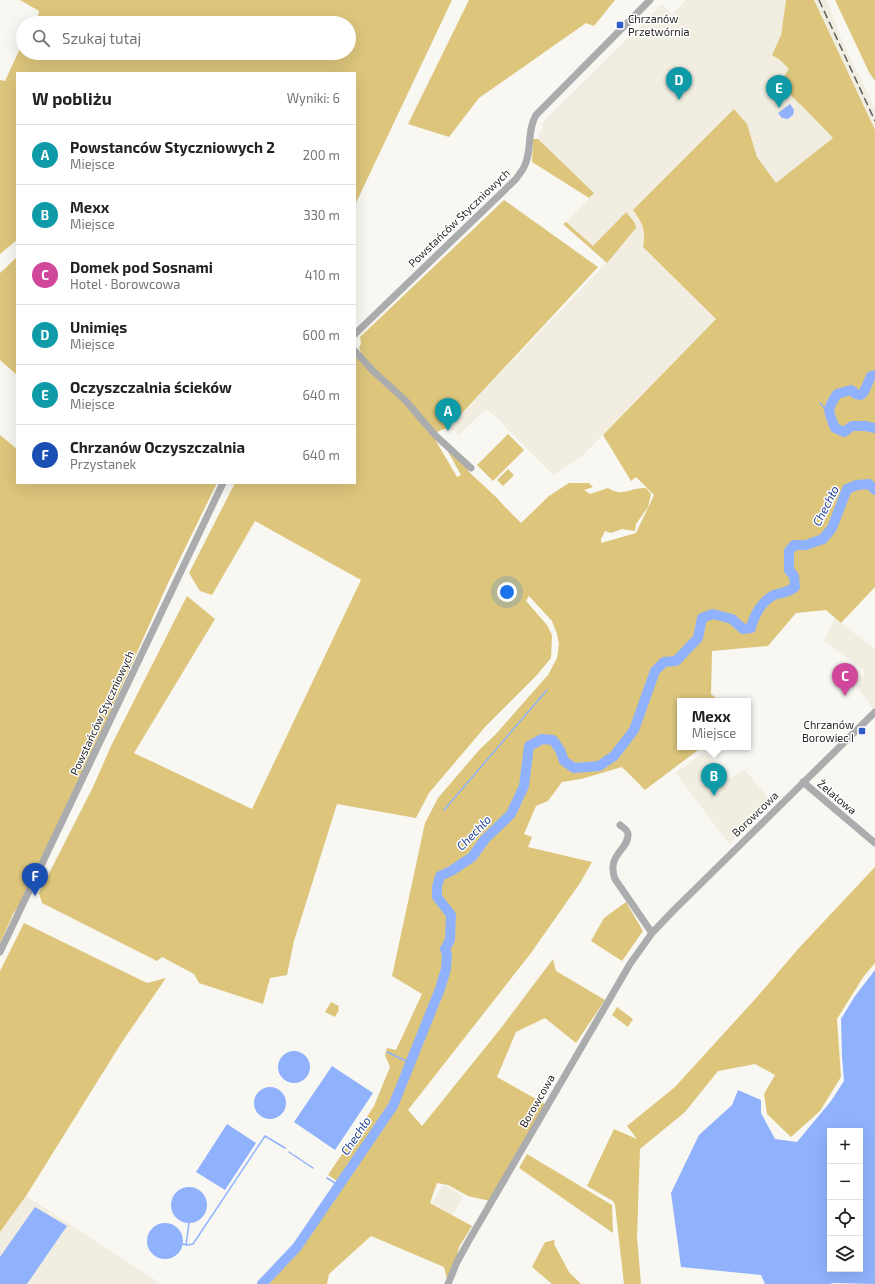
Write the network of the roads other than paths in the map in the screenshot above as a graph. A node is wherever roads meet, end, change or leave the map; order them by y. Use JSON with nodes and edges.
{"nodes":[{"id":1,"x":650,"y":0,"type":"edge"},
{"id":2,"x":356,"y":333,"type":"edge"},
{"id":3,"x":356,"y":352,"type":"edge"},
{"id":4,"x":471,"y":468,"type":"dead end"},
{"id":5,"x":223,"y":484,"type":"edge"},
{"id":6,"x":875,"y":712,"type":"edge"},
{"id":7,"x":804,"y":782,"type":"junction"},
{"id":8,"x":620,"y":825,"type":"dead end"},
{"id":9,"x":875,"y":843,"type":"edge"},
{"id":10,"x":652,"y":932,"type":"junction"},
{"id":11,"x":0,"y":952,"type":"edge"},
{"id":12,"x":448,"y":1284,"type":"edge"}],
"edges":[{"from":1,"to":2,"type":"street","name":"Powstańców Styczniowych"},
{"from":3,"to":4,"type":"street"},
{"from":5,"to":11,"type":"street","name":"Powstańców Styczniowych"},
{"from":6,"to":7,"type":"street","name":"Borowcowa"},
{"from":7,"to":9,"type":"street","name":"Żelatowa"},
{"from":7,"to":10,"type":"street","name":"Borowcowa"},
{"from":8,"to":10,"type":"street"},
{"from":10,"to":12,"type":"street","name":"Borowcowa"}]}
